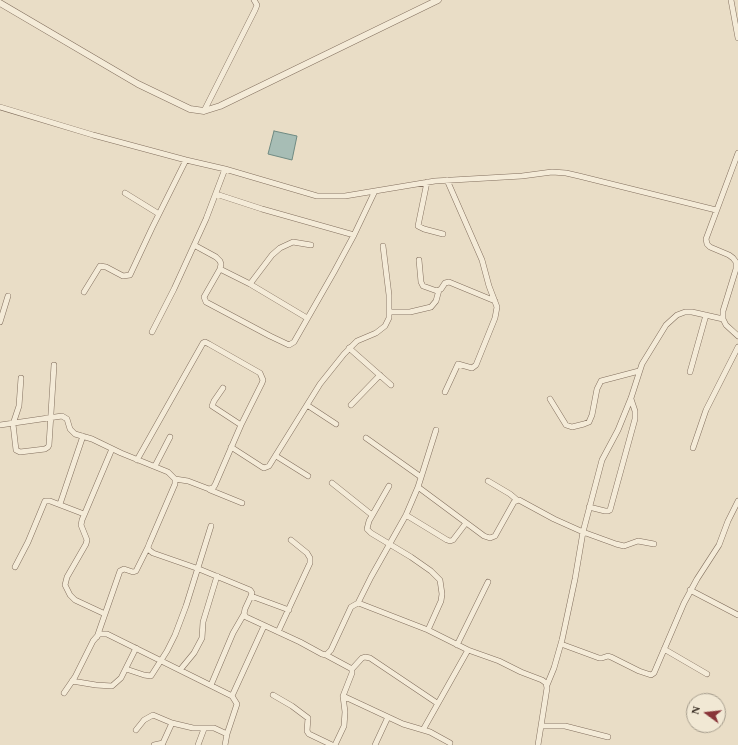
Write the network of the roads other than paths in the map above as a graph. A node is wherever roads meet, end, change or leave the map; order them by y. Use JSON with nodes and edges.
{"nodes":[{"id":1,"x":254,"y":0,"type":"edge"},
{"id":2,"x":438,"y":0,"type":"edge"},
{"id":3,"x":731,"y":0,"type":"edge"},
{"id":4,"x":0,"y":3,"type":"edge"},
{"id":5,"x":738,"y":38,"type":"edge"},
{"id":6,"x":0,"y":107,"type":"edge"},
{"id":7,"x":204,"y":111,"type":"junction"},
{"id":8,"x":738,"y":153,"type":"edge"},
{"id":9,"x":186,"y":160,"type":"junction"},
{"id":10,"x":225,"y":169,"type":"junction"},
{"id":11,"x":447,"y":180,"type":"junction"},
{"id":12,"x":427,"y":182,"type":"junction"},
{"id":13,"x":375,"y":191,"type":"junction"},
{"id":14,"x":125,"y":193,"type":"dead end"},
{"id":15,"x":216,"y":194,"type":"junction"},
{"id":16,"x":716,"y":210,"type":"junction"},
{"id":17,"x":159,"y":214,"type":"junction"},
{"id":18,"x":443,"y":234,"type":"dead end"},
{"id":19,"x":354,"y":235,"type":"junction"},
{"id":20,"x":194,"y":245,"type":"junction"},
{"id":21,"x":311,"y":246,"type":"dead end"},
{"id":22,"x":383,"y":246,"type":"dead end"},
{"id":23,"x":419,"y":260,"type":"dead end"},
{"id":24,"x":220,"y":269,"type":"junction"},
{"id":25,"x":250,"y":284,"type":"junction"},
{"id":26,"x":439,"y":290,"type":"junction"},
{"id":27,"x":84,"y":292,"type":"dead end"},
{"id":28,"x":8,"y":296,"type":"dead end"},
{"id":29,"x":495,"y":301,"type":"junction"},
{"id":30,"x":389,"y":312,"type":"junction"},
{"id":31,"x":706,"y":315,"type":"junction"},
{"id":32,"x":307,"y":318,"type":"junction"},
{"id":33,"x":723,"y":319,"type":"junction"},
{"id":34,"x":0,"y":322,"type":"edge"},
{"id":35,"x":152,"y":332,"type":"dead end"},
{"id":36,"x":738,"y":336,"type":"edge"},
{"id":37,"x":738,"y":346,"type":"edge"},
{"id":38,"x":350,"y":348,"type":"junction"},
{"id":39,"x":54,"y":365,"type":"dead end"},
{"id":40,"x":639,"y":371,"type":"junction"},
{"id":41,"x":690,"y":372,"type":"dead end"},
{"id":42,"x":380,"y":375,"type":"junction"},
{"id":43,"x":21,"y":378,"type":"dead end"},
{"id":44,"x":391,"y":386,"type":"dead end"},
{"id":45,"x":223,"y":388,"type":"dead end"},
{"id":46,"x":445,"y":392,"type":"dead end"},
{"id":47,"x":631,"y":398,"type":"junction"},
{"id":48,"x":550,"y":399,"type":"dead end"},
{"id":49,"x":308,"y":405,"type":"junction"},
{"id":50,"x":351,"y":405,"type":"dead end"},
{"id":51,"x":51,"y":417,"type":"junction"},
{"id":52,"x":13,"y":424,"type":"junction"},
{"id":53,"x":336,"y":424,"type":"dead end"},
{"id":54,"x":0,"y":425,"type":"edge"},
{"id":55,"x":240,"y":425,"type":"junction"},
{"id":56,"x":436,"y":430,"type":"dead end"},
{"id":57,"x":83,"y":436,"type":"junction"},
{"id":58,"x":170,"y":437,"type":"dead end"},
{"id":59,"x":366,"y":438,"type":"dead end"},
{"id":60,"x":231,"y":447,"type":"junction"},
{"id":61,"x":693,"y":448,"type":"dead end"},
{"id":62,"x":112,"y":449,"type":"junction"},
{"id":63,"x":276,"y":456,"type":"junction"},
{"id":64,"x":137,"y":460,"type":"junction"},
{"id":65,"x":155,"y":466,"type":"junction"},
{"id":66,"x":308,"y":476,"type":"dead end"},
{"id":67,"x":421,"y":477,"type":"junction"},
{"id":68,"x":175,"y":479,"type":"junction"},
{"id":69,"x":488,"y":481,"type":"dead end"},
{"id":70,"x":332,"y":483,"type":"dead end"},
{"id":71,"x":389,"y":486,"type":"dead end"},
{"id":72,"x":418,"y":487,"type":"junction"},
{"id":73,"x":209,"y":489,"type":"junction"},
{"id":74,"x":517,"y":500,"type":"junction"},
{"id":75,"x":738,"y":501,"type":"edge"},
{"id":76,"x":242,"y":503,"type":"dead end"},
{"id":77,"x":60,"y":504,"type":"junction"},
{"id":78,"x":589,"y":507,"type":"junction"},
{"id":79,"x":84,"y":514,"type":"junction"},
{"id":80,"x":372,"y":515,"type":"junction"},
{"id":81,"x":406,"y":515,"type":"junction"},
{"id":82,"x":466,"y":523,"type":"junction"},
{"id":83,"x":211,"y":526,"type":"dead end"},
{"id":84,"x":583,"y":532,"type":"junction"},
{"id":85,"x":291,"y":540,"type":"dead end"},
{"id":86,"x":390,"y":544,"type":"junction"},
{"id":87,"x":654,"y":544,"type":"dead end"},
{"id":88,"x":148,"y":547,"type":"junction"},
{"id":89,"x":15,"y":567,"type":"dead end"},
{"id":90,"x":199,"y":569,"type":"junction"},
{"id":91,"x":217,"y":576,"type":"junction"},
{"id":92,"x":488,"y":582,"type":"dead end"},
{"id":93,"x":690,"y":590,"type":"junction"},
{"id":94,"x":251,"y":596,"type":"junction"},
{"id":95,"x":358,"y":603,"type":"junction"},
{"id":96,"x":289,"y":610,"type":"junction"},
{"id":97,"x":104,"y":614,"type":"junction"},
{"id":98,"x":244,"y":614,"type":"junction"},
{"id":99,"x":738,"y":615,"type":"edge"},
{"id":100,"x":264,"y":626,"type":"junction"},
{"id":101,"x":428,"y":630,"type":"junction"},
{"id":102,"x":278,"y":632,"type":"junction"},
{"id":103,"x":97,"y":636,"type":"junction"},
{"id":104,"x":561,"y":644,"type":"junction"},
{"id":105,"x":457,"y":645,"type":"junction"},
{"id":106,"x":136,"y":648,"type":"junction"},
{"id":107,"x":664,"y":649,"type":"junction"},
{"id":108,"x":468,"y":650,"type":"junction"},
{"id":109,"x":326,"y":655,"type":"junction"},
{"id":110,"x":160,"y":660,"type":"junction"},
{"id":111,"x":126,"y":669,"type":"junction"},
{"id":112,"x":352,"y":669,"type":"junction"},
{"id":113,"x":180,"y":670,"type":"junction"},
{"id":114,"x":707,"y":674,"type":"dead end"},
{"id":115,"x":72,"y":681,"type":"junction"},
{"id":116,"x":211,"y":685,"type":"junction"},
{"id":117,"x":547,"y":685,"type":"junction"},
{"id":118,"x":64,"y":693,"type":"dead end"},
{"id":119,"x":273,"y":695,"type":"dead end"},
{"id":120,"x":232,"y":696,"type":"junction"},
{"id":121,"x":343,"y":696,"type":"junction"},
{"id":122,"x":437,"y":703,"type":"junction"},
{"id":123,"x":388,"y":717,"type":"junction"},
{"id":124,"x":172,"y":723,"type":"junction"},
{"id":125,"x":541,"y":726,"type":"junction"},
{"id":126,"x":204,"y":729,"type":"junction"},
{"id":127,"x":136,"y":730,"type":"dead end"},
{"id":128,"x":423,"y":730,"type":"junction"},
{"id":129,"x":227,"y":734,"type":"junction"},
{"id":130,"x":608,"y":737,"type":"dead end"},
{"id":131,"x":450,"y":743,"type":"dead end"},
{"id":132,"x":163,"y":744,"type":"edge"},
{"id":133,"x":154,"y":745,"type":"edge"},
{"id":134,"x":198,"y":745,"type":"edge"},
{"id":135,"x":225,"y":745,"type":"edge"},
{"id":136,"x":332,"y":745,"type":"edge"},
{"id":137,"x":335,"y":745,"type":"edge"},
{"id":138,"x":375,"y":745,"type":"edge"},
{"id":139,"x":539,"y":745,"type":"edge"}],
"edges":[{"from":1,"to":7,"type":"street"},
{"from":2,"to":7,"type":"street"},
{"from":3,"to":5,"type":"street"},
{"from":4,"to":7,"type":"street"},
{"from":6,"to":9,"type":"street"},
{"from":8,"to":16,"type":"street"},
{"from":9,"to":10,"type":"street"},
{"from":9,"to":17,"type":"street"},
{"from":10,"to":13,"type":"street"},
{"from":10,"to":15,"type":"street"},
{"from":11,"to":12,"type":"street"},
{"from":11,"to":16,"type":"street"},
{"from":11,"to":29,"type":"street"},
{"from":12,"to":13,"type":"street"},
{"from":12,"to":18,"type":"street"},
{"from":13,"to":19,"type":"street"},
{"from":14,"to":17,"type":"street"},
{"from":15,"to":19,"type":"street"},
{"from":15,"to":20,"type":"street"},
{"from":16,"to":33,"type":"street"},
{"from":17,"to":27,"type":"street"},
{"from":19,"to":32,"type":"street"},
{"from":20,"to":24,"type":"street"},
{"from":20,"to":35,"type":"street"},
{"from":21,"to":25,"type":"street"},
{"from":22,"to":30,"type":"street"},
{"from":23,"to":26,"type":"street"},
{"from":24,"to":25,"type":"street"},
{"from":24,"to":32,"type":"street"},
{"from":25,"to":32,"type":"street"},
{"from":26,"to":29,"type":"street"},
{"from":26,"to":30,"type":"street"},
{"from":28,"to":34,"type":"street"},
{"from":29,"to":46,"type":"street"},
{"from":30,"to":38,"type":"street"},
{"from":31,"to":33,"type":"street"},
{"from":31,"to":40,"type":"street"},
{"from":31,"to":41,"type":"street"},
{"from":33,"to":36,"type":"street"},
{"from":37,"to":61,"type":"street"},
{"from":38,"to":42,"type":"street"},
{"from":38,"to":49,"type":"street"},
{"from":39,"to":51,"type":"street"},
{"from":40,"to":47,"type":"street"},
{"from":40,"to":48,"type":"street"},
{"from":42,"to":44,"type":"street"},
{"from":42,"to":50,"type":"street"},
{"from":43,"to":52,"type":"street"},
{"from":45,"to":55,"type":"street"},
{"from":47,"to":78,"type":"street"},
{"from":47,"to":78,"type":"street"},
{"from":49,"to":53,"type":"street"},
{"from":49,"to":63,"type":"street"},
{"from":51,"to":52,"type":"street"},
{"from":51,"to":52,"type":"street"},
{"from":51,"to":57,"type":"street"},
{"from":52,"to":54,"type":"street"},
{"from":55,"to":60,"type":"street"},
{"from":55,"to":64,"type":"street"},
{"from":56,"to":67,"type":"street"},
{"from":57,"to":62,"type":"street"},
{"from":57,"to":77,"type":"street"},
{"from":58,"to":65,"type":"street"},
{"from":59,"to":67,"type":"street"},
{"from":60,"to":63,"type":"street"},
{"from":60,"to":73,"type":"street"},
{"from":62,"to":64,"type":"street"},
{"from":62,"to":79,"type":"street"},
{"from":63,"to":66,"type":"street"},
{"from":64,"to":65,"type":"street"},
{"from":65,"to":68,"type":"street"},
{"from":67,"to":72,"type":"street"},
{"from":68,"to":73,"type":"street"},
{"from":68,"to":88,"type":"street"},
{"from":69,"to":74,"type":"street"},
{"from":70,"to":80,"type":"street"},
{"from":71,"to":80,"type":"street"},
{"from":72,"to":81,"type":"street"},
{"from":72,"to":82,"type":"street"},
{"from":73,"to":76,"type":"street"},
{"from":74,"to":82,"type":"street"},
{"from":74,"to":84,"type":"street"},
{"from":75,"to":93,"type":"street"},
{"from":77,"to":79,"type":"street"},
{"from":77,"to":89,"type":"street"},
{"from":78,"to":84,"type":"street"},
{"from":79,"to":97,"type":"street"},
{"from":80,"to":86,"type":"street"},
{"from":81,"to":82,"type":"street"},
{"from":81,"to":86,"type":"street"},
{"from":83,"to":90,"type":"street"},
{"from":84,"to":87,"type":"street"},
{"from":84,"to":104,"type":"street"},
{"from":85,"to":96,"type":"street"},
{"from":86,"to":95,"type":"street"},
{"from":86,"to":101,"type":"street"},
{"from":88,"to":90,"type":"street"},
{"from":88,"to":97,"type":"street"},
{"from":90,"to":91,"type":"street"},
{"from":90,"to":110,"type":"street"},
{"from":91,"to":94,"type":"street"},
{"from":91,"to":113,"type":"street"},
{"from":92,"to":105,"type":"street"},
{"from":93,"to":99,"type":"street"},
{"from":93,"to":107,"type":"street"},
{"from":94,"to":96,"type":"street"},
{"from":94,"to":98,"type":"street"},
{"from":95,"to":101,"type":"street"},
{"from":95,"to":109,"type":"street"},
{"from":96,"to":102,"type":"street"},
{"from":97,"to":103,"type":"street"},
{"from":98,"to":100,"type":"street"},
{"from":98,"to":116,"type":"street"},
{"from":100,"to":102,"type":"street"},
{"from":100,"to":120,"type":"street"},
{"from":101,"to":105,"type":"street"},
{"from":102,"to":109,"type":"street"},
{"from":103,"to":106,"type":"street"},
{"from":103,"to":115,"type":"street"},
{"from":104,"to":107,"type":"street"},
{"from":104,"to":117,"type":"street"},
{"from":105,"to":108,"type":"street"},
{"from":106,"to":110,"type":"street"},
{"from":106,"to":111,"type":"street"},
{"from":107,"to":114,"type":"street"},
{"from":108,"to":117,"type":"street"},
{"from":108,"to":122,"type":"street"},
{"from":109,"to":112,"type":"street"},
{"from":110,"to":111,"type":"street"},
{"from":110,"to":113,"type":"street"},
{"from":111,"to":115,"type":"street"},
{"from":112,"to":121,"type":"street"},
{"from":112,"to":122,"type":"street"},
{"from":113,"to":116,"type":"street"},
{"from":115,"to":118,"type":"street"},
{"from":116,"to":120,"type":"street"},
{"from":117,"to":125,"type":"street"},
{"from":119,"to":136,"type":"street"},
{"from":120,"to":129,"type":"street"},
{"from":121,"to":123,"type":"street"},
{"from":121,"to":137,"type":"street"},
{"from":122,"to":128,"type":"street"},
{"from":123,"to":128,"type":"street"},
{"from":123,"to":138,"type":"street"},
{"from":124,"to":126,"type":"street"},
{"from":124,"to":127,"type":"street"},
{"from":124,"to":132,"type":"street"},
{"from":125,"to":130,"type":"street"},
{"from":125,"to":139,"type":"street"},
{"from":126,"to":129,"type":"street"},
{"from":126,"to":134,"type":"street"},
{"from":128,"to":131,"type":"street"},
{"from":129,"to":135,"type":"street"},
{"from":132,"to":133,"type":"street"}]}
